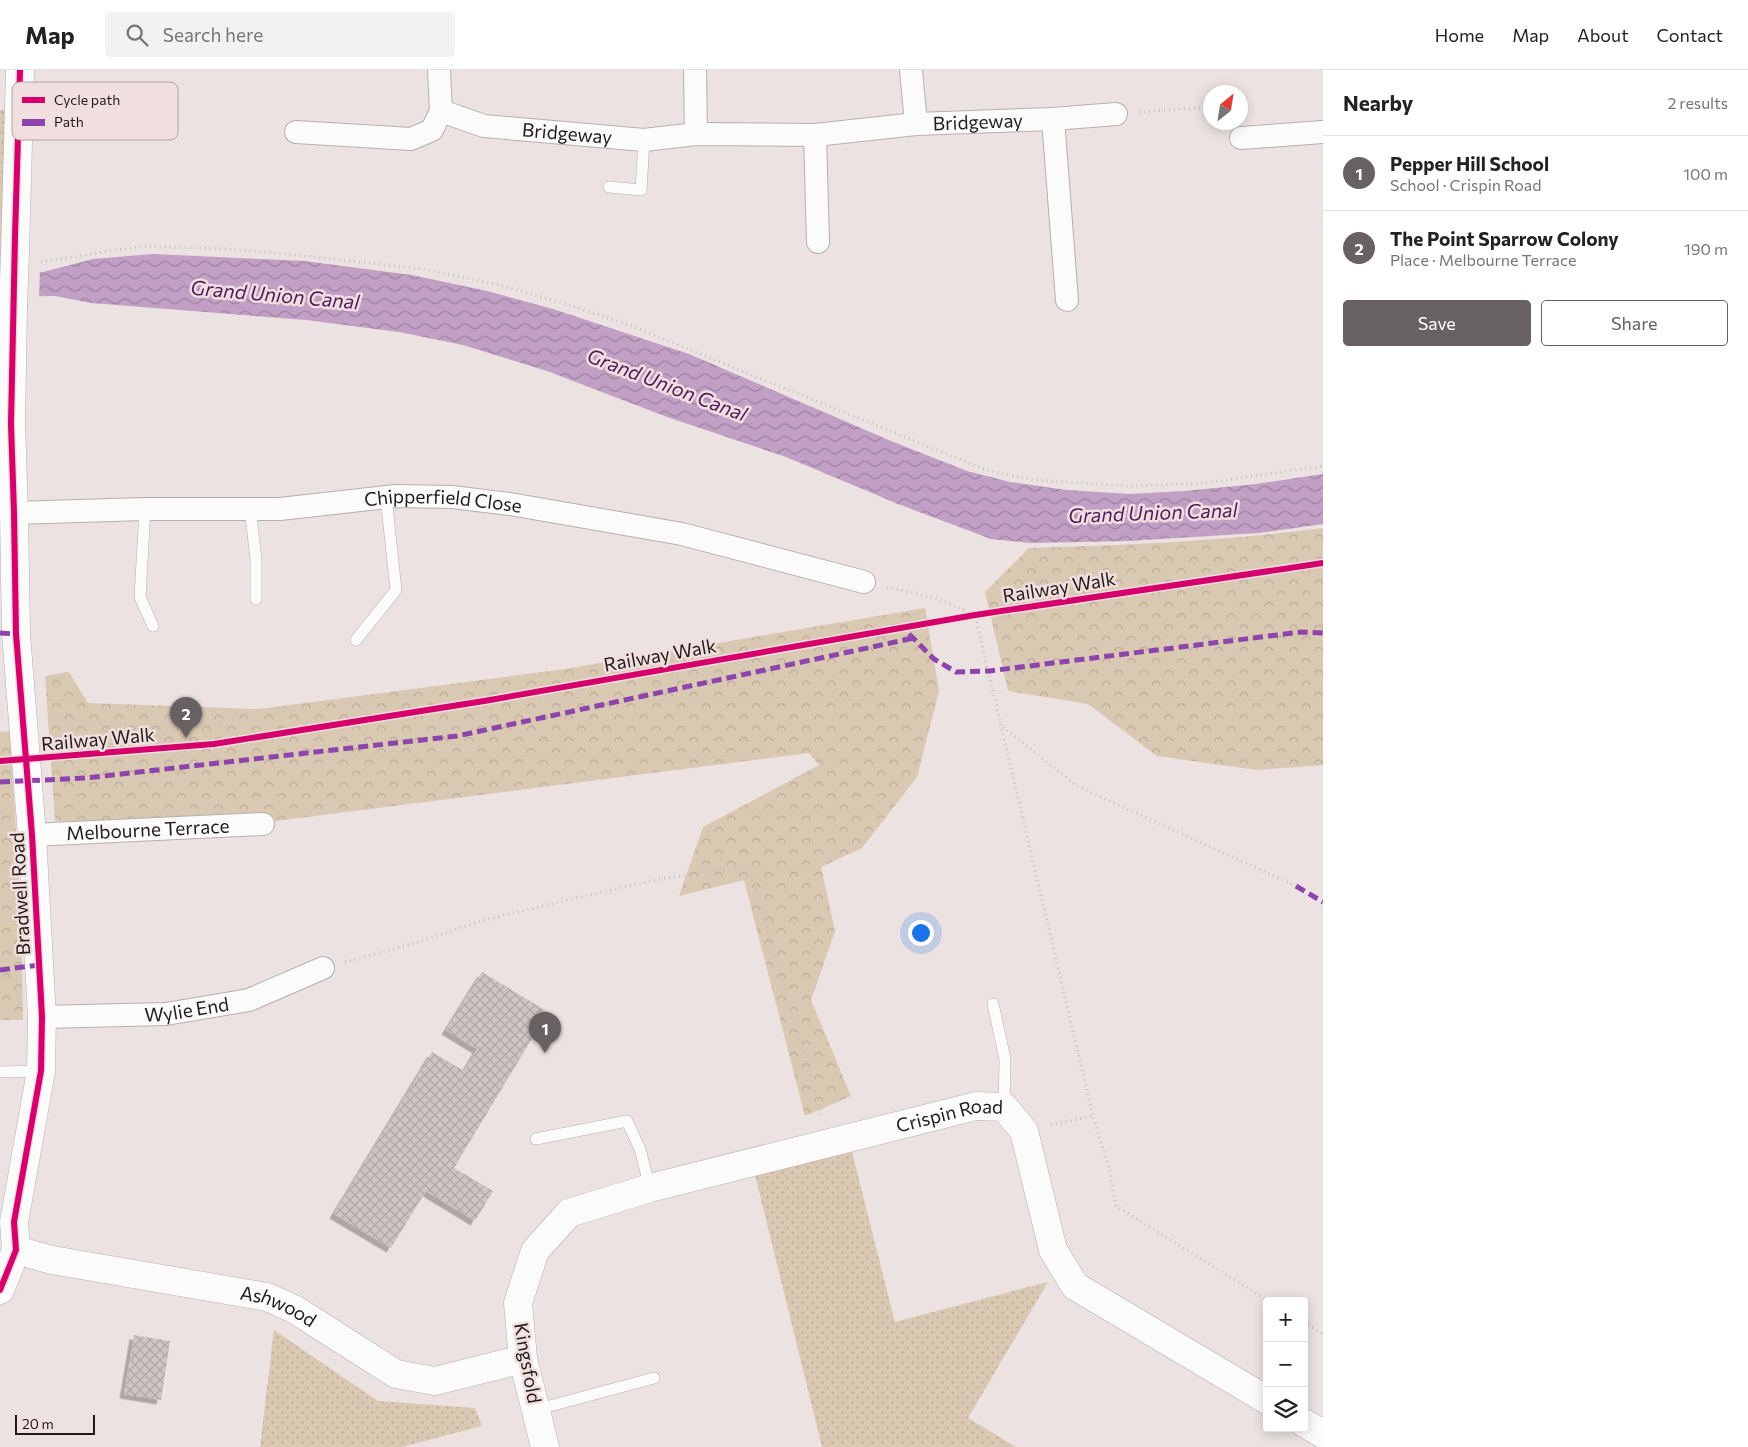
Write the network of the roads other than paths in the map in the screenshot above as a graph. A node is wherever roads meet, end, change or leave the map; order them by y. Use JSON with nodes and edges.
{"nodes":[{"id":1,"x":439,"y":70,"type":"edge"},
{"id":2,"x":695,"y":70,"type":"edge"},
{"id":3,"x":911,"y":70,"type":"edge"},
{"id":4,"x":441,"y":111,"type":"junction"},
{"id":5,"x":1116,"y":114,"type":"road end"},
{"id":6,"x":1053,"y":119,"type":"junction"},
{"id":7,"x":916,"y":124,"type":"junction"},
{"id":8,"x":296,"y":132,"type":"dead end"},
{"id":9,"x":1323,"y":132,"type":"edge"},
{"id":10,"x":696,"y":134,"type":"junction"},
{"id":11,"x":815,"y":135,"type":"junction"},
{"id":12,"x":1240,"y":138,"type":"dead end"},
{"id":13,"x":23,"y":140,"type":"edge"},
{"id":14,"x":644,"y":140,"type":"junction"},
{"id":15,"x":609,"y":187,"type":"dead end"},
{"id":16,"x":818,"y":242,"type":"dead end"},
{"id":17,"x":1068,"y":300,"type":"dead end"},
{"id":18,"x":386,"y":497,"type":"junction"},
{"id":19,"x":250,"y":508,"type":"junction"},
{"id":20,"x":145,"y":509,"type":"junction"},
{"id":21,"x":14,"y":512,"type":"junction"},
{"id":22,"x":864,"y":582,"type":"road end"},
{"id":23,"x":256,"y":599,"type":"dead end"},
{"id":24,"x":154,"y":626,"type":"dead end"},
{"id":25,"x":356,"y":640,"type":"dead end"},
{"id":26,"x":263,"y":824,"type":"dead end"},
{"id":27,"x":32,"y":835,"type":"junction"},
{"id":28,"x":323,"y":968,"type":"road end"},
{"id":29,"x":993,"y":1004,"type":"dead end"},
{"id":30,"x":42,"y":1017,"type":"junction"},
{"id":31,"x":41,"y":1070,"type":"junction"},
{"id":32,"x":0,"y":1072,"type":"edge"},
{"id":33,"x":1004,"y":1107,"type":"junction"},
{"id":34,"x":536,"y":1139,"type":"dead end"},
{"id":35,"x":650,"y":1188,"type":"junction"},
{"id":36,"x":16,"y":1250,"type":"junction"},
{"id":37,"x":535,"y":1252,"type":"joint"},
{"id":38,"x":0,"y":1290,"type":"edge"},
{"id":39,"x":522,"y":1358,"type":"junction"},
{"id":40,"x":654,"y":1378,"type":"dead end"},
{"id":41,"x":1263,"y":1398,"type":"edge"},
{"id":42,"x":536,"y":1410,"type":"junction"},
{"id":43,"x":1308,"y":1425,"type":"edge"},
{"id":44,"x":1323,"y":1434,"type":"edge"},
{"id":45,"x":545,"y":1447,"type":"edge"}],
"edges":[{"from":1,"to":4,"type":"street"},
{"from":2,"to":10,"type":"street"},
{"from":3,"to":7,"type":"street"},
{"from":4,"to":8,"type":"street"},
{"from":4,"to":14,"type":"street","name":"Bridgeway"},
{"from":5,"to":6,"type":"street","name":"Bridgeway"},
{"from":6,"to":7,"type":"street","name":"Bridgeway"},
{"from":6,"to":17,"type":"street"},
{"from":7,"to":11,"type":"street","name":"Bridgeway"},
{"from":9,"to":12,"type":"street"},
{"from":10,"to":11,"type":"street","name":"Bridgeway"},
{"from":10,"to":14,"type":"street","name":"Bridgeway"},
{"from":11,"to":16,"type":"street"},
{"from":13,"to":21,"type":"street","name":"Bradwell Road","bridge":true},
{"from":14,"to":15,"type":"lane"},
{"from":18,"to":19,"type":"street","name":"Chipperfield Close"},
{"from":18,"to":22,"type":"street","name":"Chipperfield Close"},
{"from":18,"to":25,"type":"lane"},
{"from":19,"to":20,"type":"street","name":"Chipperfield Close"},
{"from":19,"to":23,"type":"lane"},
{"from":20,"to":21,"type":"street","name":"Chipperfield Close"},
{"from":20,"to":24,"type":"lane"},
{"from":21,"to":27,"type":"street","name":"Bradwell Road"},
{"from":26,"to":27,"type":"street","name":"Melbourne Terrace"},
{"from":27,"to":30,"type":"street","name":"Bradwell Road"},
{"from":28,"to":30,"type":"street","name":"Wylie End"},
{"from":29,"to":33,"type":"lane"},
{"from":30,"to":31,"type":"street","name":"Bradwell Road"},
{"from":31,"to":32,"type":"lane"},
{"from":31,"to":36,"type":"street","name":"Bradwell Road"},
{"from":33,"to":35,"type":"street","name":"Crispin Road"},
{"from":33,"to":41,"type":"street","name":"Crispin Road"},
{"from":34,"to":35,"type":"lane"},
{"from":35,"to":37,"type":"street","name":"Crispin Road"},
{"from":36,"to":38,"type":"street","name":"Bradwell Road"},
{"from":36,"to":39,"type":"street","name":"Ashwood"},
{"from":37,"to":39,"type":"street","name":"Kingsfold"},
{"from":39,"to":42,"type":"street","name":"Kingsfold"},
{"from":40,"to":42,"type":"lane"},
{"from":42,"to":45,"type":"street","name":"Kingsfold"},
{"from":43,"to":44,"type":"street"}]}
